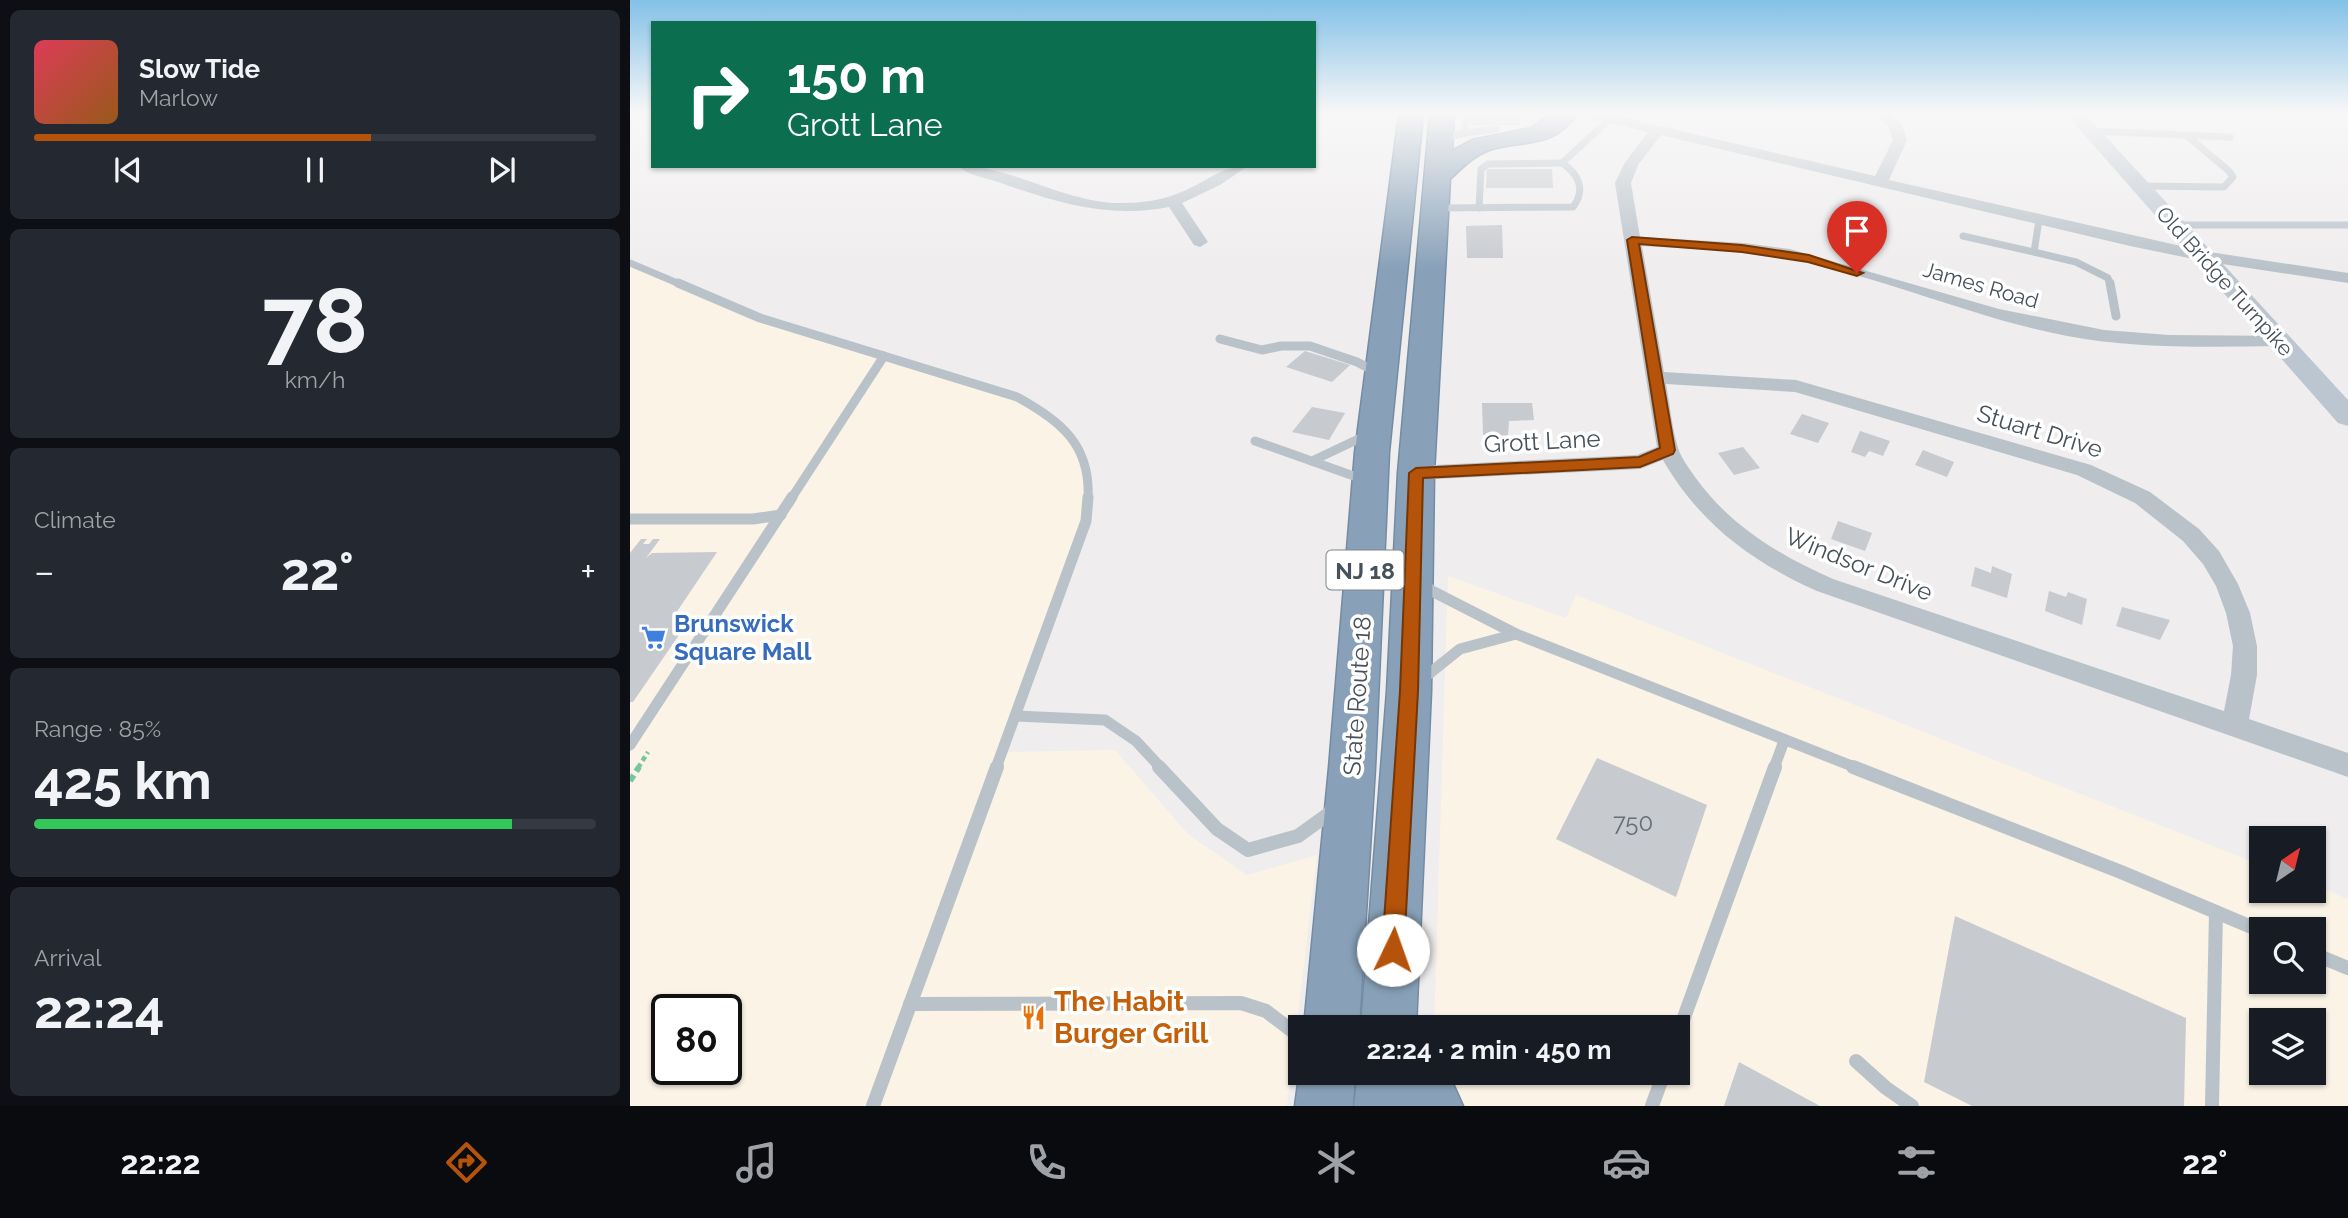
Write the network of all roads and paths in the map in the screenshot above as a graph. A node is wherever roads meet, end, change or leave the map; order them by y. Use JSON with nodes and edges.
{"nodes":[{"id":1,"x":1405,"y":166,"type":"edge"},
{"id":2,"x":1439,"y":166,"type":"edge"},
{"id":3,"x":1444,"y":166,"type":"edge"},
{"id":4,"x":1449,"y":166,"type":"edge"},
{"id":5,"x":1486,"y":166,"type":"edge"},
{"id":6,"x":1567,"y":166,"type":"edge"},
{"id":7,"x":1630,"y":166,"type":"edge"},
{"id":8,"x":1810,"y":166,"type":"edge"},
{"id":9,"x":1888,"y":166,"type":"edge"},
{"id":10,"x":2121,"y":166,"type":"edge"},
{"id":11,"x":2223,"y":166,"type":"edge"},
{"id":12,"x":972,"y":168,"type":"edge"},
{"id":13,"x":1237,"y":168,"type":"edge"},
{"id":14,"x":1438,"y":174,"type":"junction"},
{"id":15,"x":1880,"y":182,"type":"junction"},
{"id":16,"x":2140,"y":186,"type":"junction"},
{"id":17,"x":1173,"y":200,"type":"junction"},
{"id":18,"x":1479,"y":208,"type":"junction"},
{"id":19,"x":2039,"y":220,"type":"junction"},
{"id":20,"x":2175,"y":225,"type":"junction"},
{"id":21,"x":2348,"y":225,"type":"edge"},
{"id":22,"x":1963,"y":236,"type":"dead end"},
{"id":23,"x":1632,"y":240,"type":"junction"},
{"id":24,"x":1200,"y":242,"type":"dead end"},
{"id":25,"x":2034,"y":252,"type":"junction"},
{"id":26,"x":2203,"y":256,"type":"junction"},
{"id":27,"x":630,"y":263,"type":"edge"},
{"id":28,"x":2348,"y":278,"type":"edge"},
{"id":29,"x":2116,"y":316,"type":"dead end"},
{"id":30,"x":1220,"y":339,"type":"dead end"},
{"id":31,"x":2278,"y":340,"type":"junction"},
{"id":32,"x":884,"y":356,"type":"junction"},
{"id":33,"x":1381,"y":375,"type":"junction"},
{"id":34,"x":1655,"y":377,"type":"junction"},
{"id":35,"x":2348,"y":417,"type":"edge"},
{"id":36,"x":1375,"y":432,"type":"junction"},
{"id":37,"x":1255,"y":441,"type":"dead end"},
{"id":38,"x":1668,"y":450,"type":"junction"},
{"id":39,"x":1312,"y":461,"type":"junction"},
{"id":40,"x":1416,"y":473,"type":"junction"},
{"id":41,"x":1371,"y":482,"type":"junction"},
{"id":42,"x":781,"y":515,"type":"junction"},
{"id":43,"x":630,"y":519,"type":"edge"},
{"id":44,"x":1414,"y":575,"type":"junction"},
{"id":45,"x":1516,"y":634,"type":"junction"},
{"id":46,"x":1409,"y":691,"type":"junction"},
{"id":47,"x":1016,"y":716,"type":"junction"},
{"id":48,"x":2235,"y":726,"type":"junction"},
{"id":49,"x":1784,"y":741,"type":"junction"},
{"id":50,"x":630,"y":745,"type":"edge"},
{"id":51,"x":2348,"y":765,"type":"edge"},
{"id":52,"x":1352,"y":768,"type":"junction"},
{"id":53,"x":2216,"y":912,"type":"junction"},
{"id":54,"x":2249,"y":927,"type":"edge"},
{"id":55,"x":2326,"y":959,"type":"edge"},
{"id":56,"x":2348,"y":968,"type":"edge"},
{"id":57,"x":910,"y":1004,"type":"junction"},
{"id":58,"x":1332,"y":1015,"type":"edge"},
{"id":59,"x":1389,"y":1015,"type":"edge"},
{"id":60,"x":1685,"y":1015,"type":"edge"},
{"id":61,"x":1288,"y":1028,"type":"edge"},
{"id":62,"x":1856,"y":1061,"type":"dead end"},
{"id":63,"x":1326,"y":1085,"type":"edge"},
{"id":64,"x":1384,"y":1085,"type":"edge"},
{"id":65,"x":1419,"y":1085,"type":"edge"},
{"id":66,"x":1660,"y":1085,"type":"edge"},
{"id":67,"x":873,"y":1106,"type":"edge"},
{"id":68,"x":1324,"y":1106,"type":"edge"},
{"id":69,"x":1383,"y":1106,"type":"edge"},
{"id":70,"x":1434,"y":1106,"type":"edge"},
{"id":71,"x":1652,"y":1106,"type":"edge"},
{"id":72,"x":1913,"y":1106,"type":"edge"},
{"id":73,"x":2212,"y":1106,"type":"edge"}],
"edges":[{"from":1,"to":33,"type":"highway","name":"State Route 18","number":"NJ 18"},
{"from":2,"to":14,"type":"highway","name":"State Route 18","number":"NJ 18"},
{"from":3,"to":14,"type":"lane"},
{"from":4,"to":14,"type":"highway"},
{"from":5,"to":18,"type":"lane"},
{"from":6,"to":18,"type":"lane"},
{"from":7,"to":23,"type":"street","name":"Windsor Drive"},
{"from":8,"to":15,"type":"street"},
{"from":9,"to":15,"type":"street"},
{"from":10,"to":16,"type":"street","name":"Old Bridge Turnpike"},
{"from":11,"to":16,"type":"lane"},
{"from":12,"to":17,"type":"street"},
{"from":13,"to":17,"type":"street"},
{"from":14,"to":18,"type":"lane"},
{"from":14,"to":40,"type":"highway","name":"State Route 18","number":"NJ 18"},
{"from":15,"to":19,"type":"street"},
{"from":16,"to":20,"type":"street","name":"Old Bridge Turnpike"},
{"from":17,"to":24,"type":"street"},
{"from":19,"to":25,"type":"lane"},
{"from":19,"to":26,"type":"street"},
{"from":20,"to":21,"type":"lane"},
{"from":20,"to":26,"type":"street","name":"Old Bridge Turnpike"},
{"from":22,"to":25,"type":"lane"},
{"from":23,"to":31,"type":"street","name":"James Road"},
{"from":23,"to":34,"type":"street","name":"Windsor Drive"},
{"from":25,"to":29,"type":"lane"},
{"from":26,"to":28,"type":"street"},
{"from":26,"to":31,"type":"street","name":"Old Bridge Turnpike"},
{"from":27,"to":32,"type":"lane"},
{"from":30,"to":33,"type":"lane"},
{"from":31,"to":35,"type":"street","name":"Old Bridge Turnpike"},
{"from":32,"to":42,"type":"lane"},
{"from":32,"to":47,"type":"lane"},
{"from":33,"to":36,"type":"highway","name":"State Route 18","number":"NJ 18"},
{"from":34,"to":38,"type":"street","name":"Windsor Drive"},
{"from":34,"to":48,"type":"street","name":"Stuart Drive"},
{"from":36,"to":39,"type":"lane"},
{"from":36,"to":41,"type":"highway","name":"State Route 18","number":"NJ 18"},
{"from":37,"to":39,"type":"lane"},
{"from":38,"to":40,"type":"street","name":"Grott Lane"},
{"from":38,"to":48,"type":"street","name":"Windsor Drive"},
{"from":39,"to":41,"type":"lane"},
{"from":40,"to":44,"type":"highway","name":"State Route 18","number":"NJ 18"},
{"from":41,"to":52,"type":"highway","name":"State Route 18","number":"NJ 18"},
{"from":42,"to":43,"type":"lane"},
{"from":42,"to":50,"type":"lane"},
{"from":44,"to":45,"type":"lane"},
{"from":44,"to":46,"type":"highway","name":"State Route 18","number":"NJ 18"},
{"from":45,"to":46,"type":"lane"},
{"from":45,"to":49,"type":"lane"},
{"from":46,"to":59,"type":"highway","name":"State Route 18","number":"NJ 18"},
{"from":47,"to":52,"type":"lane"},
{"from":47,"to":57,"type":"lane"},
{"from":48,"to":51,"type":"street","name":"Windsor Drive"},
{"from":49,"to":53,"type":"lane"},
{"from":49,"to":60,"type":"lane"},
{"from":52,"to":58,"type":"highway","name":"State Route 18","number":"NJ 18"},
{"from":53,"to":54,"type":"lane"},
{"from":53,"to":73,"type":"lane"},
{"from":55,"to":56,"type":"lane"},
{"from":57,"to":61,"type":"lane"},
{"from":57,"to":67,"type":"lane"},
{"from":62,"to":72,"type":"lane"},
{"from":63,"to":68,"type":"highway"},
{"from":64,"to":69,"type":"highway"},
{"from":65,"to":70,"type":"highway"},
{"from":66,"to":71,"type":"lane"}]}
